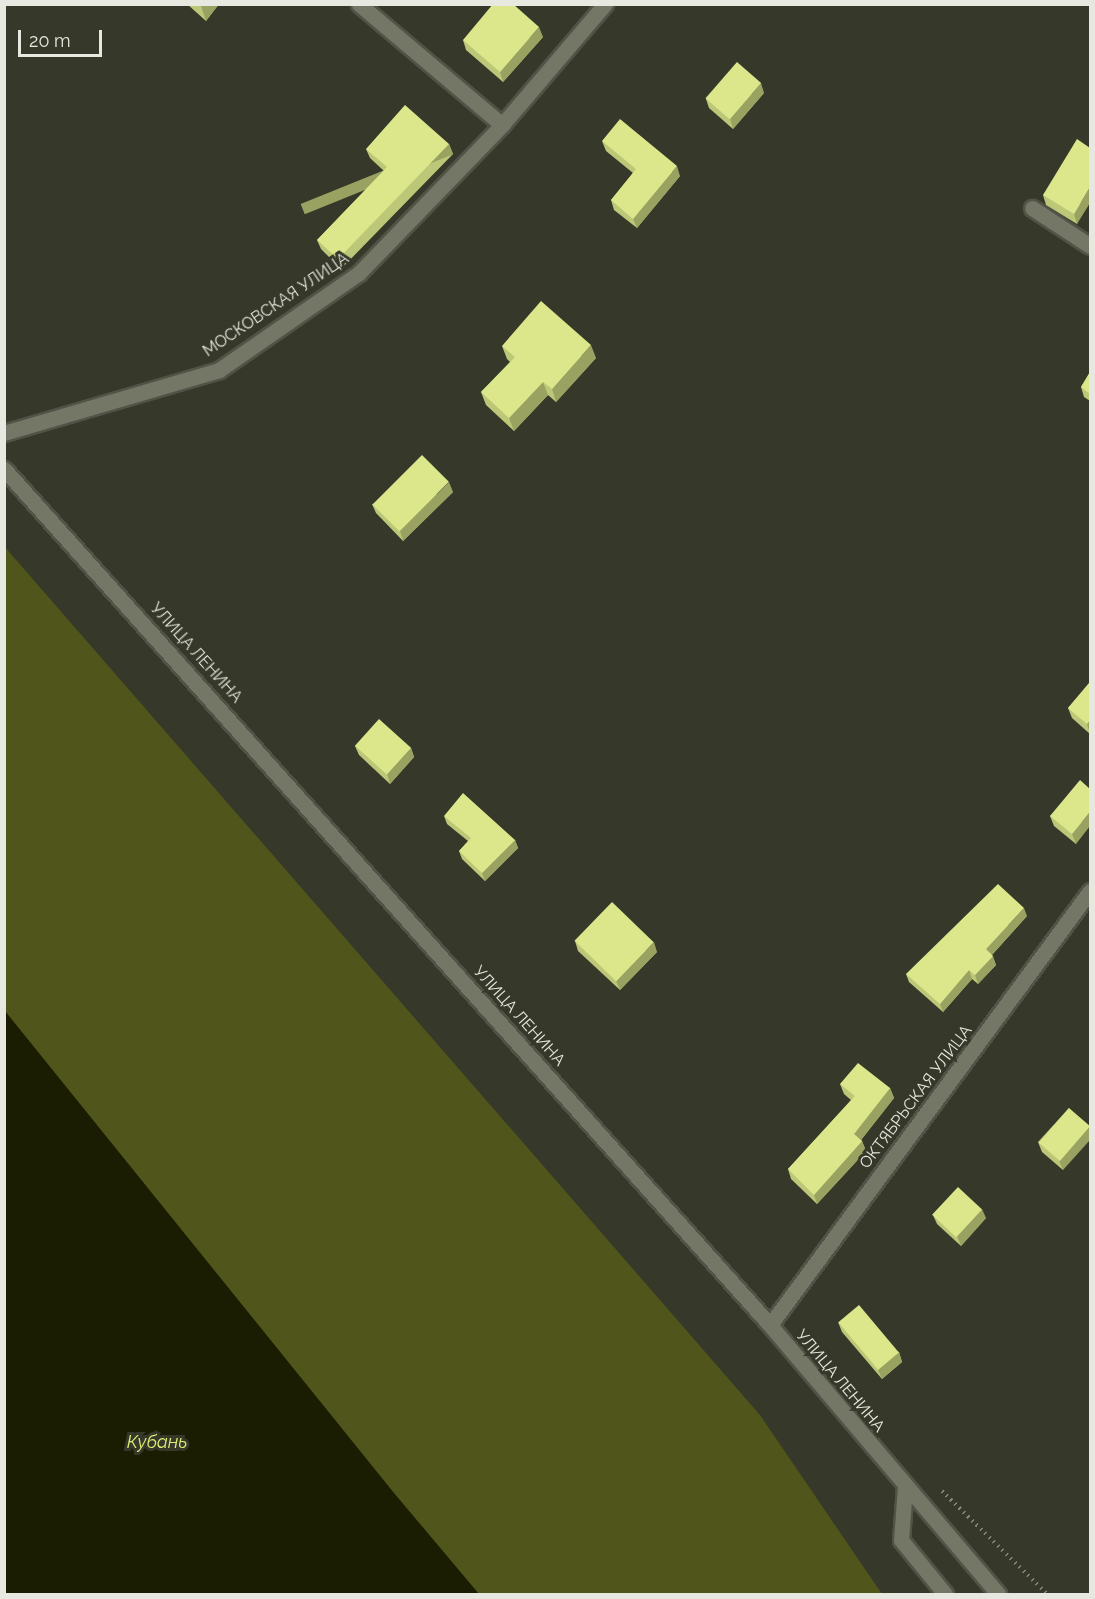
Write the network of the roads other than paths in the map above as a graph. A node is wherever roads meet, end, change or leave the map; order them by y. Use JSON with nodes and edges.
{"nodes":[{"id":1,"x":358,"y":4,"type":"edge"},
{"id":2,"x":605,"y":4,"type":"edge"},
{"id":3,"x":502,"y":125,"type":"junction"},
{"id":4,"x":1032,"y":208,"type":"dead end"},
{"id":5,"x":1090,"y":246,"type":"edge"},
{"id":6,"x":4,"y":433,"type":"edge"},
{"id":7,"x":4,"y":469,"type":"edge"},
{"id":8,"x":1090,"y":891,"type":"edge"},
{"id":9,"x":770,"y":1325,"type":"junction"},
{"id":10,"x":904,"y":1486,"type":"junction"},
{"id":11,"x":945,"y":1594,"type":"edge"},
{"id":12,"x":998,"y":1594,"type":"edge"}],
"edges":[{"from":1,"to":3,"type":"street"},
{"from":2,"to":3,"type":"street","name":"МОСКОВСКАЯ УЛИЦА"},
{"from":3,"to":6,"type":"street","name":"МОСКОВСКАЯ УЛИЦА"},
{"from":4,"to":5,"type":"street"},
{"from":7,"to":9,"type":"street","name":"УЛИЦА ЛЕНИНА"},
{"from":8,"to":9,"type":"street","name":"ОКТЯБРЬСКАЯ УЛИЦА"},
{"from":9,"to":10,"type":"street","name":"УЛИЦА ЛЕНИНА"},
{"from":10,"to":11,"type":"street"},
{"from":10,"to":12,"type":"street","name":"УЛИЦА ЛЕНИНА"}]}
